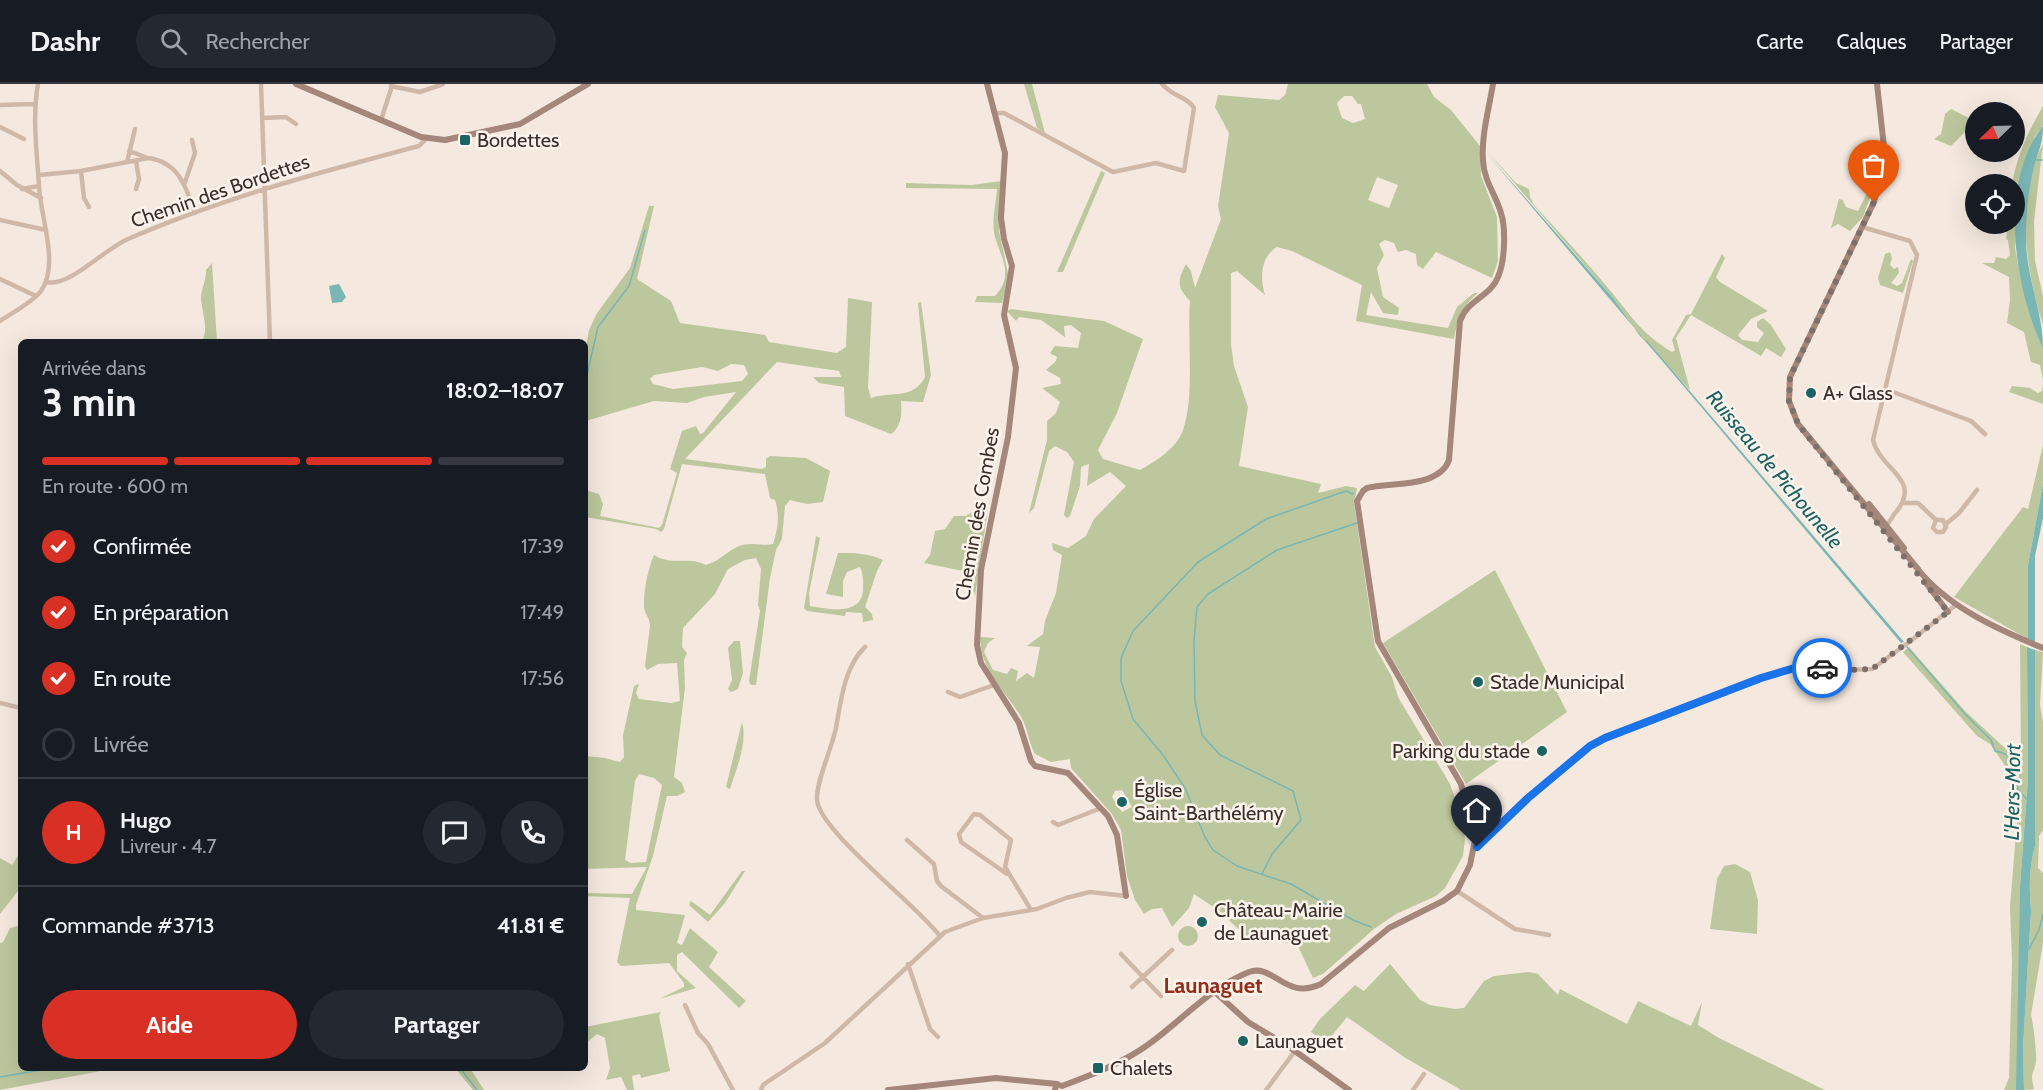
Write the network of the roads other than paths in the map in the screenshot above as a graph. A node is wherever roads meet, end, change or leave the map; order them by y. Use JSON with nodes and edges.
{"nodes":[{"id":1,"x":38,"y":84,"type":"edge"},
{"id":2,"x":261,"y":84,"type":"edge"},
{"id":3,"x":296,"y":84,"type":"edge"},
{"id":4,"x":443,"y":84,"type":"edge"},
{"id":5,"x":588,"y":84,"type":"edge"},
{"id":6,"x":987,"y":84,"type":"edge"},
{"id":7,"x":1162,"y":84,"type":"edge"},
{"id":8,"x":1493,"y":84,"type":"edge"},
{"id":9,"x":1876,"y":84,"type":"edge"},
{"id":10,"x":392,"y":85,"type":"edge"},
{"id":11,"x":35,"y":104,"type":"junction"},
{"id":12,"x":0,"y":105,"type":"edge"},
{"id":13,"x":996,"y":113,"type":"junction"},
{"id":14,"x":263,"y":118,"type":"junction"},
{"id":15,"x":381,"y":120,"type":"junction"},
{"id":16,"x":296,"y":124,"type":"dead end"},
{"id":17,"x":0,"y":127,"type":"edge"},
{"id":18,"x":135,"y":129,"type":"dead end"},
{"id":19,"x":424,"y":138,"type":"junction"},
{"id":20,"x":24,"y":139,"type":"dead end"},
{"id":21,"x":192,"y":140,"type":"dead end"},
{"id":22,"x":129,"y":151,"type":"junction"},
{"id":23,"x":148,"y":158,"type":"junction"},
{"id":24,"x":136,"y":161,"type":"junction"},
{"id":25,"x":127,"y":162,"type":"junction"},
{"id":26,"x":0,"y":171,"type":"edge"},
{"id":27,"x":81,"y":171,"type":"junction"},
{"id":28,"x":39,"y":175,"type":"junction"},
{"id":29,"x":184,"y":185,"type":"junction"},
{"id":30,"x":39,"y":186,"type":"junction"},
{"id":31,"x":268,"y":188,"type":"junction"},
{"id":32,"x":22,"y":189,"type":"junction"},
{"id":33,"x":136,"y":189,"type":"dead end"},
{"id":34,"x":41,"y":198,"type":"junction"},
{"id":35,"x":89,"y":207,"type":"dead end"},
{"id":36,"x":195,"y":213,"type":"junction"},
{"id":37,"x":0,"y":220,"type":"edge"},
{"id":38,"x":1862,"y":227,"type":"junction"},
{"id":39,"x":46,"y":230,"type":"junction"},
{"id":40,"x":0,"y":279,"type":"edge"},
{"id":41,"x":46,"y":282,"type":"junction"},
{"id":42,"x":36,"y":296,"type":"junction"},
{"id":43,"x":0,"y":321,"type":"edge"},
{"id":44,"x":270,"y":339,"type":"edge"},
{"id":45,"x":1885,"y":389,"type":"junction"},
{"id":46,"x":1985,"y":434,"type":"dead end"},
{"id":47,"x":1977,"y":490,"type":"dead end"},
{"id":48,"x":1904,"y":503,"type":"junction"},
{"id":49,"x":1936,"y":520,"type":"junction"},
{"id":50,"x":1883,"y":523,"type":"junction"},
{"id":51,"x":1946,"y":524,"type":"junction"},
{"id":52,"x":1916,"y":568,"type":"junction"},
{"id":53,"x":1957,"y":604,"type":"junction"},
{"id":54,"x":1948,"y":612,"type":"junction"},
{"id":55,"x":865,"y":647,"type":"dead end"},
{"id":56,"x":2043,"y":648,"type":"edge"},
{"id":57,"x":994,"y":685,"type":"junction"},
{"id":58,"x":948,"y":692,"type":"dead end"},
{"id":59,"x":0,"y":703,"type":"edge"},
{"id":60,"x":18,"y":707,"type":"edge"},
{"id":61,"x":1101,"y":808,"type":"junction"},
{"id":62,"x":1053,"y":822,"type":"dead end"},
{"id":63,"x":906,"y":840,"type":"dead end"},
{"id":64,"x":1477,"y":847,"type":"dead end"},
{"id":65,"x":1007,"y":874,"type":"junction"},
{"id":66,"x":1456,"y":890,"type":"junction"},
{"id":67,"x":1126,"y":896,"type":"joint"},
{"id":68,"x":1031,"y":910,"type":"junction"},
{"id":69,"x":983,"y":918,"type":"junction"},
{"id":70,"x":939,"y":935,"type":"junction"},
{"id":71,"x":1549,"y":935,"type":"dead end"},
{"id":72,"x":1172,"y":950,"type":"dead end"},
{"id":73,"x":1121,"y":954,"type":"dead end"},
{"id":74,"x":908,"y":964,"type":"junction"},
{"id":75,"x":1144,"y":976,"type":"junction"},
{"id":76,"x":1132,"y":987,"type":"dead end"},
{"id":77,"x":1215,"y":992,"type":"junction"},
{"id":78,"x":1161,"y":996,"type":"dead end"},
{"id":79,"x":685,"y":1005,"type":"dead end"},
{"id":80,"x":938,"y":1036,"type":"dead end"},
{"id":81,"x":1295,"y":1051,"type":"junction"},
{"id":82,"x":1424,"y":1074,"type":"dead end"},
{"id":83,"x":1058,"y":1088,"type":"edge"},
{"id":84,"x":734,"y":1090,"type":"edge"},
{"id":85,"x":761,"y":1090,"type":"edge"},
{"id":86,"x":888,"y":1090,"type":"edge"},
{"id":87,"x":1266,"y":1090,"type":"edge"},
{"id":88,"x":1349,"y":1090,"type":"edge"},
{"id":89,"x":1413,"y":1090,"type":"edge"}],
"edges":[{"from":1,"to":11,"type":"street"},
{"from":2,"to":14,"type":"street"},
{"from":3,"to":15,"type":"street"},
{"from":4,"to":10,"type":"street"},
{"from":5,"to":19,"type":"street"},
{"from":6,"to":13,"type":"street","name":"Chemin des Combes"},
{"from":7,"to":13,"type":"street"},
{"from":8,"to":66,"type":"street"},
{"from":9,"to":38,"type":"street"},
{"from":10,"to":15,"type":"street"},
{"from":11,"to":12,"type":"street"},
{"from":11,"to":28,"type":"street"},
{"from":13,"to":57,"type":"street","name":"Chemin des Combes"},
{"from":14,"to":16,"type":"street"},
{"from":14,"to":31,"type":"street"},
{"from":15,"to":19,"type":"street"},
{"from":17,"to":20,"type":"street"},
{"from":18,"to":22,"type":"street"},
{"from":19,"to":31,"type":"street","name":"Chemin des Bordettes"},
{"from":21,"to":29,"type":"street"},
{"from":22,"to":23,"type":"street"},
{"from":22,"to":25,"type":"street"},
{"from":23,"to":24,"type":"street"},
{"from":23,"to":29,"type":"street"},
{"from":24,"to":25,"type":"street"},
{"from":24,"to":33,"type":"street"},
{"from":25,"to":27,"type":"street"},
{"from":26,"to":32,"type":"street"},
{"from":27,"to":28,"type":"street"},
{"from":27,"to":35,"type":"street"},
{"from":28,"to":30,"type":"street"},
{"from":29,"to":36,"type":"street"},
{"from":30,"to":32,"type":"street"},
{"from":30,"to":34,"type":"street"},
{"from":31,"to":36,"type":"street","name":"Chemin des Bordettes"},
{"from":31,"to":44,"type":"street"},
{"from":32,"to":34,"type":"street"},
{"from":34,"to":39,"type":"street"},
{"from":36,"to":41,"type":"street","name":"Chemin des Bordettes"},
{"from":37,"to":39,"type":"street"},
{"from":38,"to":45,"type":"street"},
{"from":38,"to":50,"type":"street"},
{"from":39,"to":41,"type":"street"},
{"from":40,"to":42,"type":"street"},
{"from":41,"to":42,"type":"street"},
{"from":42,"to":43,"type":"street"},
{"from":45,"to":46,"type":"street"},
{"from":45,"to":48,"type":"street"},
{"from":47,"to":51,"type":"street"},
{"from":48,"to":49,"type":"street"},
{"from":48,"to":50,"type":"street"},
{"from":49,"to":51,"type":"street"},
{"from":49,"to":51,"type":"street"},
{"from":50,"to":52,"type":"street"},
{"from":52,"to":53,"type":"street"},
{"from":52,"to":54,"type":"street"},
{"from":53,"to":54,"type":"street"},
{"from":53,"to":56,"type":"street"},
{"from":54,"to":64,"type":"street"},
{"from":55,"to":70,"type":"street"},
{"from":57,"to":58,"type":"street"},
{"from":57,"to":61,"type":"street","name":"Chemin des Combes"},
{"from":59,"to":60,"type":"street"},
{"from":61,"to":62,"type":"street"},
{"from":61,"to":67,"type":"street","name":"Chemin des Combes"},
{"from":63,"to":69,"type":"street"},
{"from":65,"to":65,"type":"street"},
{"from":65,"to":68,"type":"street"},
{"from":66,"to":71,"type":"street"},
{"from":66,"to":77,"type":"street"},
{"from":67,"to":68,"type":"street"},
{"from":68,"to":69,"type":"street"},
{"from":69,"to":70,"type":"street"},
{"from":70,"to":74,"type":"street"},
{"from":72,"to":75,"type":"street"},
{"from":73,"to":75,"type":"street"},
{"from":74,"to":80,"type":"street"},
{"from":74,"to":85,"type":"street"},
{"from":75,"to":76,"type":"street"},
{"from":75,"to":78,"type":"street"},
{"from":77,"to":81,"type":"street"},
{"from":77,"to":83,"type":"street"},
{"from":79,"to":84,"type":"street"},
{"from":81,"to":87,"type":"street"},
{"from":81,"to":88,"type":"street"},
{"from":82,"to":89,"type":"street"},
{"from":83,"to":86,"type":"street"}]}
